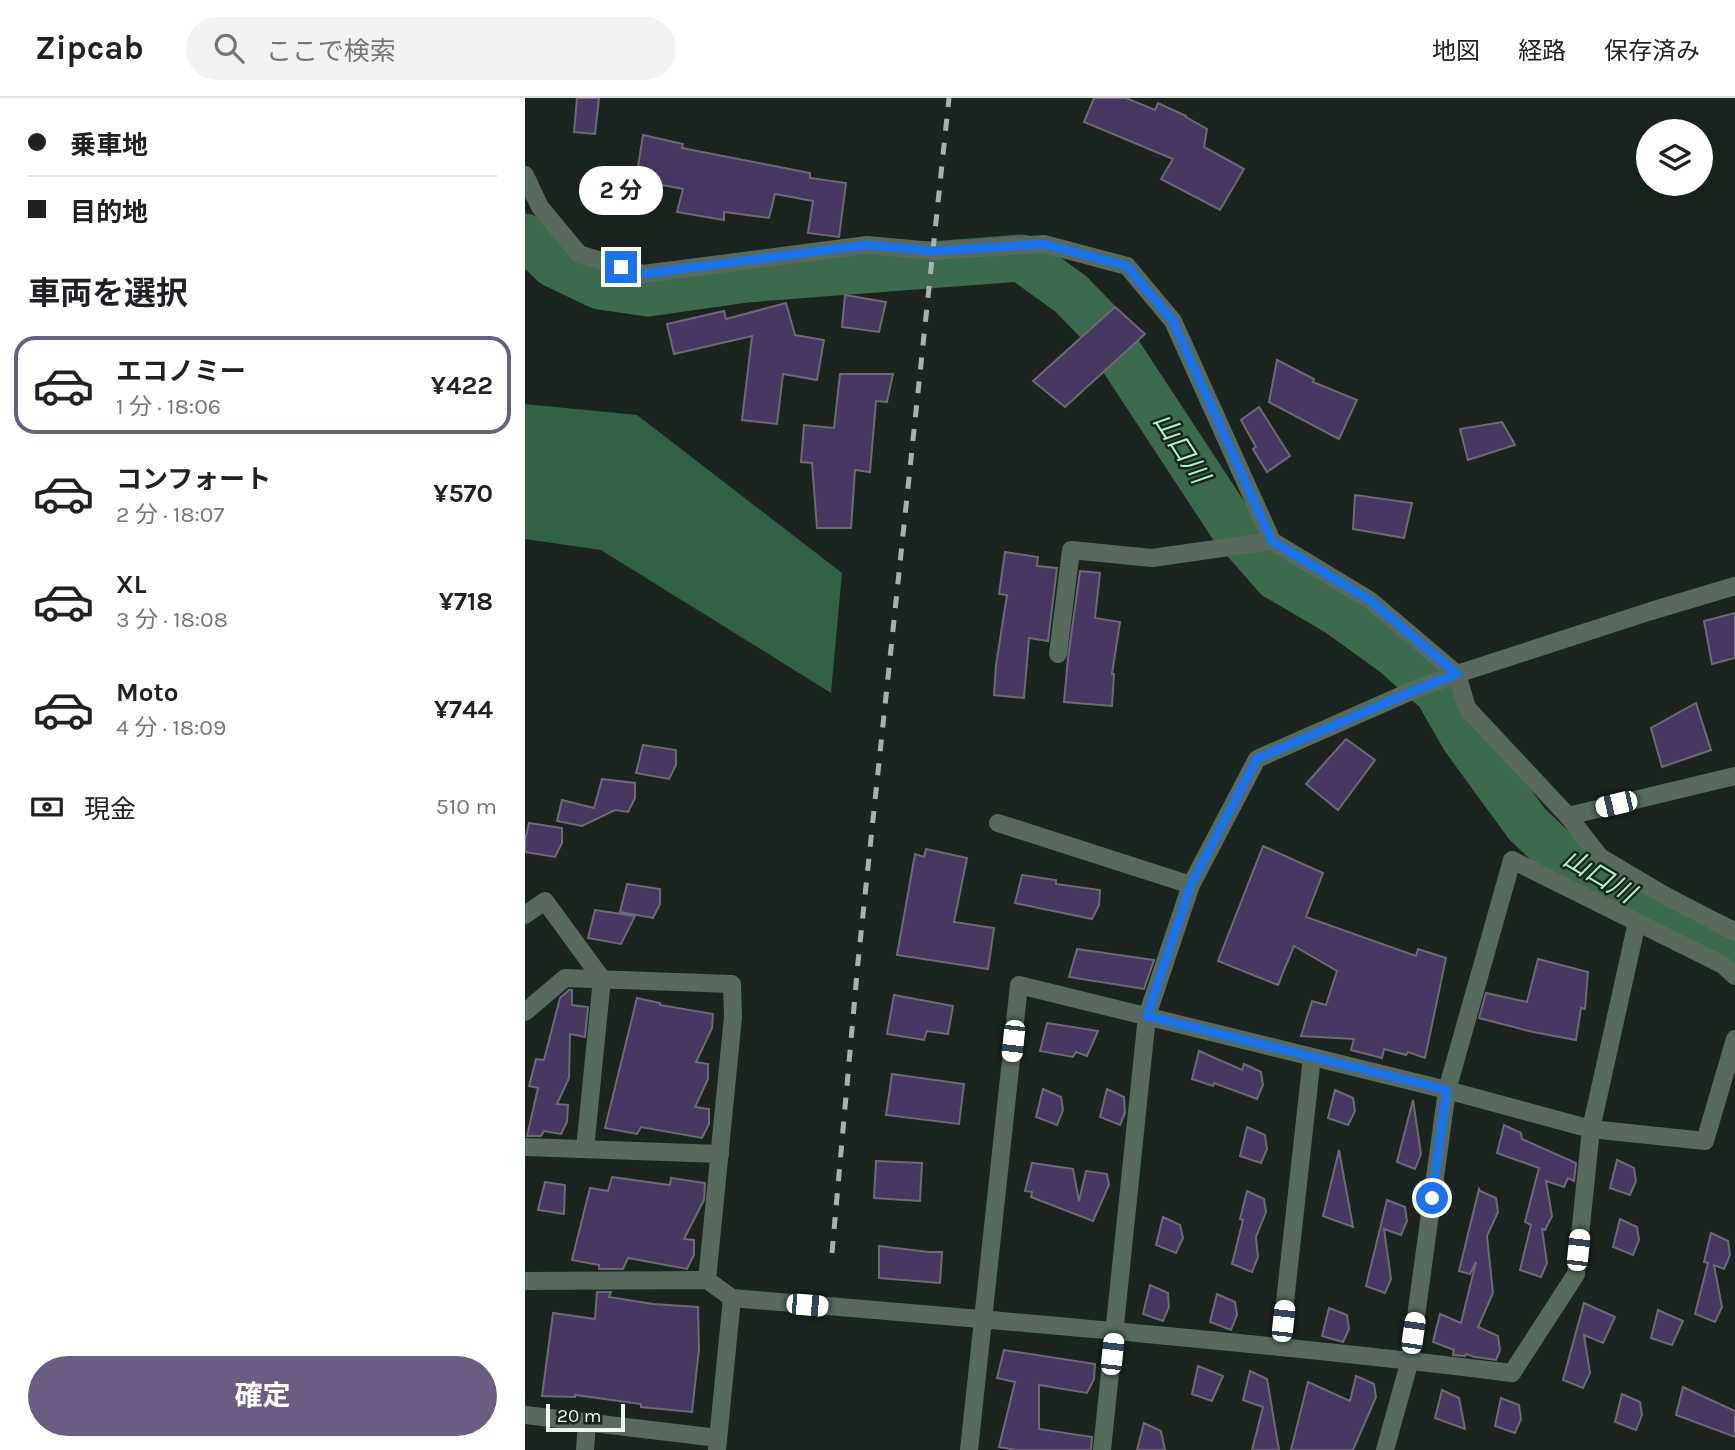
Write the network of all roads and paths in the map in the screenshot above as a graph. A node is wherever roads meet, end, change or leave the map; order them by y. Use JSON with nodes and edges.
{"nodes":[{"id":1,"x":525,"y":175,"type":"edge"},
{"id":2,"x":1271,"y":541,"type":"junction"},
{"id":3,"x":1735,"y":586,"type":"edge"},
{"id":4,"x":1058,"y":654,"type":"dead end"},
{"id":5,"x":1457,"y":674,"type":"junction"},
{"id":6,"x":1735,"y":776,"type":"edge"},
{"id":7,"x":1568,"y":816,"type":"junction"},
{"id":8,"x":998,"y":823,"type":"dead end"},
{"id":9,"x":1191,"y":885,"type":"junction"},
{"id":10,"x":525,"y":915,"type":"edge"},
{"id":11,"x":1637,"y":922,"type":"junction"},
{"id":12,"x":1735,"y":932,"type":"edge"},
{"id":13,"x":1735,"y":976,"type":"edge"},
{"id":14,"x":602,"y":979,"type":"junction"},
{"id":15,"x":525,"y":1012,"type":"edge"},
{"id":16,"x":1147,"y":1016,"type":"junction"},
{"id":17,"x":1735,"y":1039,"type":"edge"},
{"id":18,"x":1313,"y":1057,"type":"junction"},
{"id":19,"x":1447,"y":1090,"type":"junction"},
{"id":20,"x":1591,"y":1129,"type":"junction"},
{"id":21,"x":525,"y":1147,"type":"edge"},
{"id":22,"x":585,"y":1149,"type":"junction"},
{"id":23,"x":720,"y":1154,"type":"junction"},
{"id":24,"x":707,"y":1280,"type":"junction"},
{"id":25,"x":525,"y":1281,"type":"edge"},
{"id":26,"x":732,"y":1298,"type":"junction"},
{"id":27,"x":983,"y":1319,"type":"junction"},
{"id":28,"x":1115,"y":1330,"type":"junction"},
{"id":29,"x":1280,"y":1347,"type":"junction"},
{"id":30,"x":1410,"y":1360,"type":"junction"},
{"id":31,"x":525,"y":1415,"type":"edge"},
{"id":32,"x":587,"y":1422,"type":"junction"},
{"id":33,"x":718,"y":1444,"type":"edge"},
{"id":34,"x":585,"y":1450,"type":"edge"},
{"id":35,"x":969,"y":1450,"type":"edge"},
{"id":36,"x":1102,"y":1450,"type":"edge"},
{"id":37,"x":1385,"y":1450,"type":"edge"}],
"edges":[{"from":1,"to":2,"type":"street"},
{"from":2,"to":4,"type":"street"},
{"from":2,"to":5,"type":"street"},
{"from":3,"to":5,"type":"street"},
{"from":5,"to":7,"type":"street"},
{"from":5,"to":9,"type":"street"},
{"from":6,"to":7,"type":"street"},
{"from":7,"to":12,"type":"street"},
{"from":8,"to":9,"type":"street"},
{"from":9,"to":16,"type":"street"},
{"from":10,"to":14,"type":"street"},
{"from":11,"to":13,"type":"street"},
{"from":11,"to":19,"type":"street"},
{"from":11,"to":20,"type":"street"},
{"from":14,"to":15,"type":"street"},
{"from":14,"to":22,"type":"street"},
{"from":14,"to":23,"type":"street"},
{"from":16,"to":18,"type":"street"},
{"from":16,"to":27,"type":"street"},
{"from":16,"to":28,"type":"street"},
{"from":17,"to":20,"type":"street"},
{"from":18,"to":19,"type":"street"},
{"from":18,"to":29,"type":"street"},
{"from":19,"to":20,"type":"street"},
{"from":19,"to":30,"type":"street"},
{"from":20,"to":30,"type":"street"},
{"from":21,"to":22,"type":"street"},
{"from":22,"to":23,"type":"street"},
{"from":23,"to":24,"type":"street"},
{"from":24,"to":25,"type":"street"},
{"from":24,"to":26,"type":"street"},
{"from":26,"to":27,"type":"street"},
{"from":26,"to":33,"type":"street"},
{"from":27,"to":28,"type":"street"},
{"from":27,"to":35,"type":"street"},
{"from":28,"to":29,"type":"street"},
{"from":28,"to":36,"type":"street"},
{"from":29,"to":30,"type":"street"},
{"from":30,"to":37,"type":"street"},
{"from":31,"to":32,"type":"street"},
{"from":32,"to":33,"type":"street"},
{"from":32,"to":34,"type":"street"}]}
